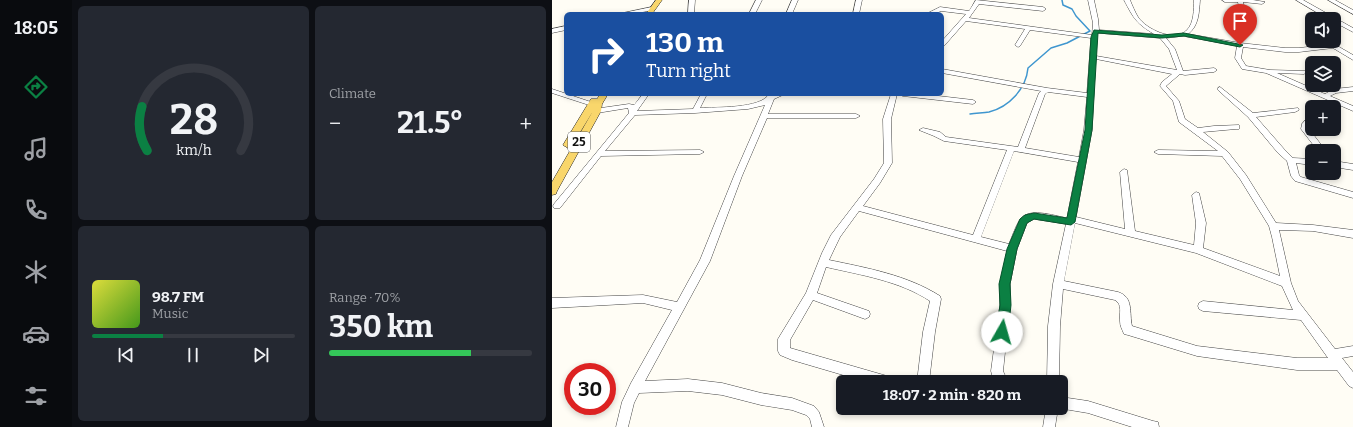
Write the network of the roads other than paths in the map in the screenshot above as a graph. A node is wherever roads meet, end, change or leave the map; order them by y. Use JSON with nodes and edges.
{"nodes":[{"id":1,"x":659,"y":0,"type":"edge"},
{"id":2,"x":664,"y":0,"type":"edge"},
{"id":3,"x":692,"y":0,"type":"edge"},
{"id":4,"x":759,"y":0,"type":"edge"},
{"id":5,"x":795,"y":0,"type":"edge"},
{"id":6,"x":859,"y":0,"type":"edge"},
{"id":7,"x":1091,"y":0,"type":"edge"},
{"id":8,"x":1127,"y":0,"type":"edge"},
{"id":9,"x":1198,"y":0,"type":"edge"},
{"id":10,"x":1225,"y":0,"type":"edge"},
{"id":11,"x":1299,"y":0,"type":"edge"},
{"id":12,"x":1331,"y":0,"type":"edge"},
{"id":13,"x":978,"y":1,"type":"edge"},
{"id":14,"x":1240,"y":1,"type":"edge"},
{"id":15,"x":1262,"y":2,"type":"dead end"},
{"id":16,"x":1043,"y":9,"type":"dead end"},
{"id":17,"x":652,"y":12,"type":"edge"},
{"id":18,"x":691,"y":12,"type":"edge"},
{"id":19,"x":753,"y":12,"type":"edge"},
{"id":20,"x":790,"y":12,"type":"edge"},
{"id":21,"x":856,"y":12,"type":"edge"},
{"id":22,"x":934,"y":12,"type":"edge"},
{"id":23,"x":1319,"y":12,"type":"edge"},
{"id":24,"x":1353,"y":12,"type":"edge"},
{"id":25,"x":970,"y":13,"type":"junction"},
{"id":26,"x":1244,"y":18,"type":"dead end"},
{"id":27,"x":965,"y":19,"type":"junction"},
{"id":28,"x":1341,"y":24,"type":"edge"},
{"id":29,"x":564,"y":28,"type":"edge"},
{"id":30,"x":1028,"y":28,"type":"junction"},
{"id":31,"x":1353,"y":30,"type":"edge"},
{"id":32,"x":552,"y":31,"type":"edge"},
{"id":33,"x":1095,"y":34,"type":"junction"},
{"id":34,"x":1184,"y":35,"type":"junction"},
{"id":35,"x":1162,"y":37,"type":"junction"},
{"id":36,"x":944,"y":43,"type":"edge"},
{"id":37,"x":1018,"y":45,"type":"dead end"},
{"id":38,"x":1240,"y":45,"type":"junction"},
{"id":39,"x":1094,"y":57,"type":"junction"},
{"id":40,"x":1353,"y":58,"type":"edge"},
{"id":41,"x":1214,"y":70,"type":"dead end"},
{"id":42,"x":944,"y":71,"type":"edge"},
{"id":43,"x":1268,"y":72,"type":"junction"},
{"id":44,"x":1304,"y":72,"type":"dead end"},
{"id":45,"x":1178,"y":73,"type":"junction"},
{"id":46,"x":1220,"y":89,"type":"dead end"},
{"id":47,"x":1353,"y":89,"type":"edge"},
{"id":48,"x":1047,"y":90,"type":"junction"},
{"id":49,"x":552,"y":91,"type":"edge"},
{"id":50,"x":564,"y":96,"type":"edge"},
{"id":51,"x":564,"y":96,"type":"edge"},
{"id":52,"x":597,"y":96,"type":"edge"},
{"id":53,"x":603,"y":96,"type":"edge"},
{"id":54,"x":645,"y":96,"type":"edge"},
{"id":55,"x":703,"y":96,"type":"edge"},
{"id":56,"x":771,"y":96,"type":"edge"},
{"id":57,"x":893,"y":96,"type":"edge"},
{"id":58,"x":921,"y":96,"type":"edge"},
{"id":59,"x":1091,"y":96,"type":"junction"},
{"id":60,"x":1326,"y":96,"type":"junction"},
{"id":61,"x":1335,"y":100,"type":"edge"},
{"id":62,"x":974,"y":102,"type":"dead end"},
{"id":63,"x":1341,"y":103,"type":"edge"},
{"id":64,"x":594,"y":108,"type":"junction"},
{"id":65,"x":1353,"y":109,"type":"edge"},
{"id":66,"x":1295,"y":110,"type":"dead end"},
{"id":67,"x":695,"y":111,"type":"junction"},
{"id":68,"x":633,"y":112,"type":"junction"},
{"id":69,"x":1251,"y":115,"type":"junction"},
{"id":70,"x":764,"y":116,"type":"junction"},
{"id":71,"x":856,"y":116,"type":"dead end"},
{"id":72,"x":1236,"y":127,"type":"dead end"},
{"id":73,"x":923,"y":130,"type":"dead end"},
{"id":74,"x":1195,"y":131,"type":"junction"},
{"id":75,"x":1310,"y":136,"type":"edge"},
{"id":76,"x":1317,"y":144,"type":"edge"},
{"id":77,"x":1016,"y":150,"type":"junction"},
{"id":78,"x":700,"y":152,"type":"dead end"},
{"id":79,"x":1158,"y":152,"type":"dead end"},
{"id":80,"x":598,"y":154,"type":"junction"},
{"id":81,"x":1225,"y":154,"type":"junction"},
{"id":82,"x":1082,"y":160,"type":"junction"},
{"id":83,"x":1291,"y":160,"type":"junction"},
{"id":84,"x":1305,"y":161,"type":"edge"},
{"id":85,"x":1341,"y":165,"type":"edge"},
{"id":86,"x":1353,"y":167,"type":"edge"},
{"id":87,"x":1124,"y":172,"type":"dead end"},
{"id":88,"x":552,"y":175,"type":"edge"},
{"id":89,"x":552,"y":191,"type":"edge"},
{"id":90,"x":1196,"y":194,"type":"dead end"},
{"id":91,"x":1353,"y":195,"type":"edge"},
{"id":92,"x":557,"y":206,"type":"dead end"},
{"id":93,"x":857,"y":207,"type":"junction"},
{"id":94,"x":1071,"y":220,"type":"junction"},
{"id":95,"x":1273,"y":226,"type":"junction"},
{"id":96,"x":1130,"y":232,"type":"junction"},
{"id":97,"x":1353,"y":234,"type":"edge"},
{"id":98,"x":976,"y":238,"type":"junction"},
{"id":99,"x":1012,"y":249,"type":"junction"},
{"id":100,"x":1198,"y":250,"type":"junction"},
{"id":101,"x":824,"y":263,"type":"junction"},
{"id":102,"x":1286,"y":283,"type":"junction"},
{"id":103,"x":1058,"y":284,"type":"junction"},
{"id":104,"x":811,"y":295,"type":"junction"},
{"id":105,"x":552,"y":303,"type":"edge"},
{"id":106,"x":1203,"y":306,"type":"dead end"},
{"id":107,"x":680,"y":308,"type":"junction"},
{"id":108,"x":866,"y":314,"type":"dead end"},
{"id":109,"x":1303,"y":316,"type":"junction"},
{"id":110,"x":1353,"y":351,"type":"edge"},
{"id":111,"x":1336,"y":359,"type":"junction"},
{"id":112,"x":862,"y":375,"type":"edge"},
{"id":113,"x":924,"y":375,"type":"edge"},
{"id":114,"x":998,"y":375,"type":"edge"},
{"id":115,"x":1053,"y":375,"type":"edge"},
{"id":116,"x":1353,"y":382,"type":"edge"},
{"id":117,"x":635,"y":387,"type":"junction"},
{"id":118,"x":1068,"y":404,"type":"edge"},
{"id":119,"x":1051,"y":415,"type":"edge"},
{"id":120,"x":622,"y":427,"type":"edge"},
{"id":121,"x":818,"y":427,"type":"edge"},
{"id":122,"x":1049,"y":427,"type":"edge"},
{"id":123,"x":1152,"y":427,"type":"edge"}],
"edges":[{"from":1,"to":17,"type":"main road"},
{"from":2,"to":17,"type":"main road"},
{"from":3,"to":18,"type":"street"},
{"from":4,"to":19,"type":"street"},
{"from":5,"to":20,"type":"street"},
{"from":6,"to":21,"type":"street"},
{"from":7,"to":33,"type":"street"},
{"from":8,"to":35,"type":"street"},
{"from":9,"to":34,"type":"street"},
{"from":10,"to":14,"type":"street"},
{"from":11,"to":23,"type":"street"},
{"from":12,"to":24,"type":"street"},
{"from":13,"to":16,"type":"street"},
{"from":13,"to":25,"type":"street"},
{"from":14,"to":15,"type":"street"},
{"from":14,"to":26,"type":"street"},
{"from":22,"to":25,"type":"street"},
{"from":25,"to":27,"type":"street"},
{"from":27,"to":30,"type":"street"},
{"from":27,"to":36,"type":"street"},
{"from":28,"to":31,"type":"street"},
{"from":29,"to":32,"type":"street"},
{"from":30,"to":33,"type":"street"},
{"from":30,"to":37,"type":"street"},
{"from":33,"to":35,"type":"street"},
{"from":33,"to":39,"type":"street"},
{"from":34,"to":35,"type":"street"},
{"from":34,"to":38,"type":"street"},
{"from":35,"to":45,"type":"street"},
{"from":38,"to":40,"type":"street"},
{"from":38,"to":43,"type":"street"},
{"from":39,"to":45,"type":"street"},
{"from":39,"to":59,"type":"street"},
{"from":41,"to":45,"type":"street"},
{"from":42,"to":48,"type":"street"},
{"from":43,"to":44,"type":"street"},
{"from":43,"to":60,"type":"street"},
{"from":45,"to":74,"type":"street"},
{"from":46,"to":69,"type":"street"},
{"from":47,"to":60,"type":"street"},
{"from":48,"to":59,"type":"street"},
{"from":48,"to":77,"type":"street"},
{"from":49,"to":50,"type":"street"},
{"from":51,"to":64,"type":"street"},
{"from":52,"to":64,"type":"main road"},
{"from":53,"to":64,"type":"main road","number":"25"},
{"from":54,"to":68,"type":"street"},
{"from":55,"to":67,"type":"street"},
{"from":56,"to":67,"type":"street"},
{"from":56,"to":70,"type":"street"},
{"from":57,"to":93,"type":"street"},
{"from":58,"to":62,"type":"street"},
{"from":59,"to":82,"type":"street"},
{"from":60,"to":61,"type":"street"},
{"from":63,"to":65,"type":"street"},
{"from":64,"to":68,"type":"street"},
{"from":64,"to":88,"type":"main road"},
{"from":64,"to":89,"type":"main road","number":"25"},
{"from":66,"to":69,"type":"street"},
{"from":67,"to":68,"type":"street"},
{"from":68,"to":80,"type":"street"},
{"from":69,"to":83,"type":"street"},
{"from":70,"to":71,"type":"street"},
{"from":70,"to":107,"type":"street"},
{"from":72,"to":74,"type":"street"},
{"from":73,"to":77,"type":"street"},
{"from":74,"to":81,"type":"street"},
{"from":75,"to":76,"type":"street"},
{"from":77,"to":82,"type":"street"},
{"from":77,"to":98,"type":"street"},
{"from":78,"to":80,"type":"street"},
{"from":79,"to":81,"type":"street"},
{"from":80,"to":92,"type":"street"},
{"from":81,"to":95,"type":"street"},
{"from":82,"to":94,"type":"street"},
{"from":83,"to":84,"type":"street"},
{"from":83,"to":91,"type":"street"},
{"from":85,"to":86,"type":"street"},
{"from":87,"to":96,"type":"street"},
{"from":90,"to":100,"type":"street"},
{"from":93,"to":98,"type":"street"},
{"from":93,"to":101,"type":"street"},
{"from":94,"to":96,"type":"street"},
{"from":94,"to":99,"type":"street"},
{"from":94,"to":103,"type":"street"},
{"from":95,"to":97,"type":"street"},
{"from":95,"to":102,"type":"street"},
{"from":96,"to":100,"type":"street"},
{"from":98,"to":99,"type":"street"},
{"from":99,"to":114,"type":"street"},
{"from":100,"to":102,"type":"street"},
{"from":101,"to":104,"type":"street"},
{"from":101,"to":113,"type":"street"},
{"from":102,"to":109,"type":"street"},
{"from":103,"to":111,"type":"street"},
{"from":103,"to":115,"type":"street"},
{"from":104,"to":108,"type":"street"},
{"from":104,"to":112,"type":"street"},
{"from":105,"to":107,"type":"street"},
{"from":106,"to":109,"type":"street"},
{"from":107,"to":117,"type":"street"},
{"from":109,"to":111,"type":"street"},
{"from":110,"to":111,"type":"street"},
{"from":111,"to":116,"type":"street"},
{"from":117,"to":120,"type":"street"},
{"from":117,"to":121,"type":"street"},
{"from":118,"to":123,"type":"street"},
{"from":119,"to":122,"type":"street"}]}
